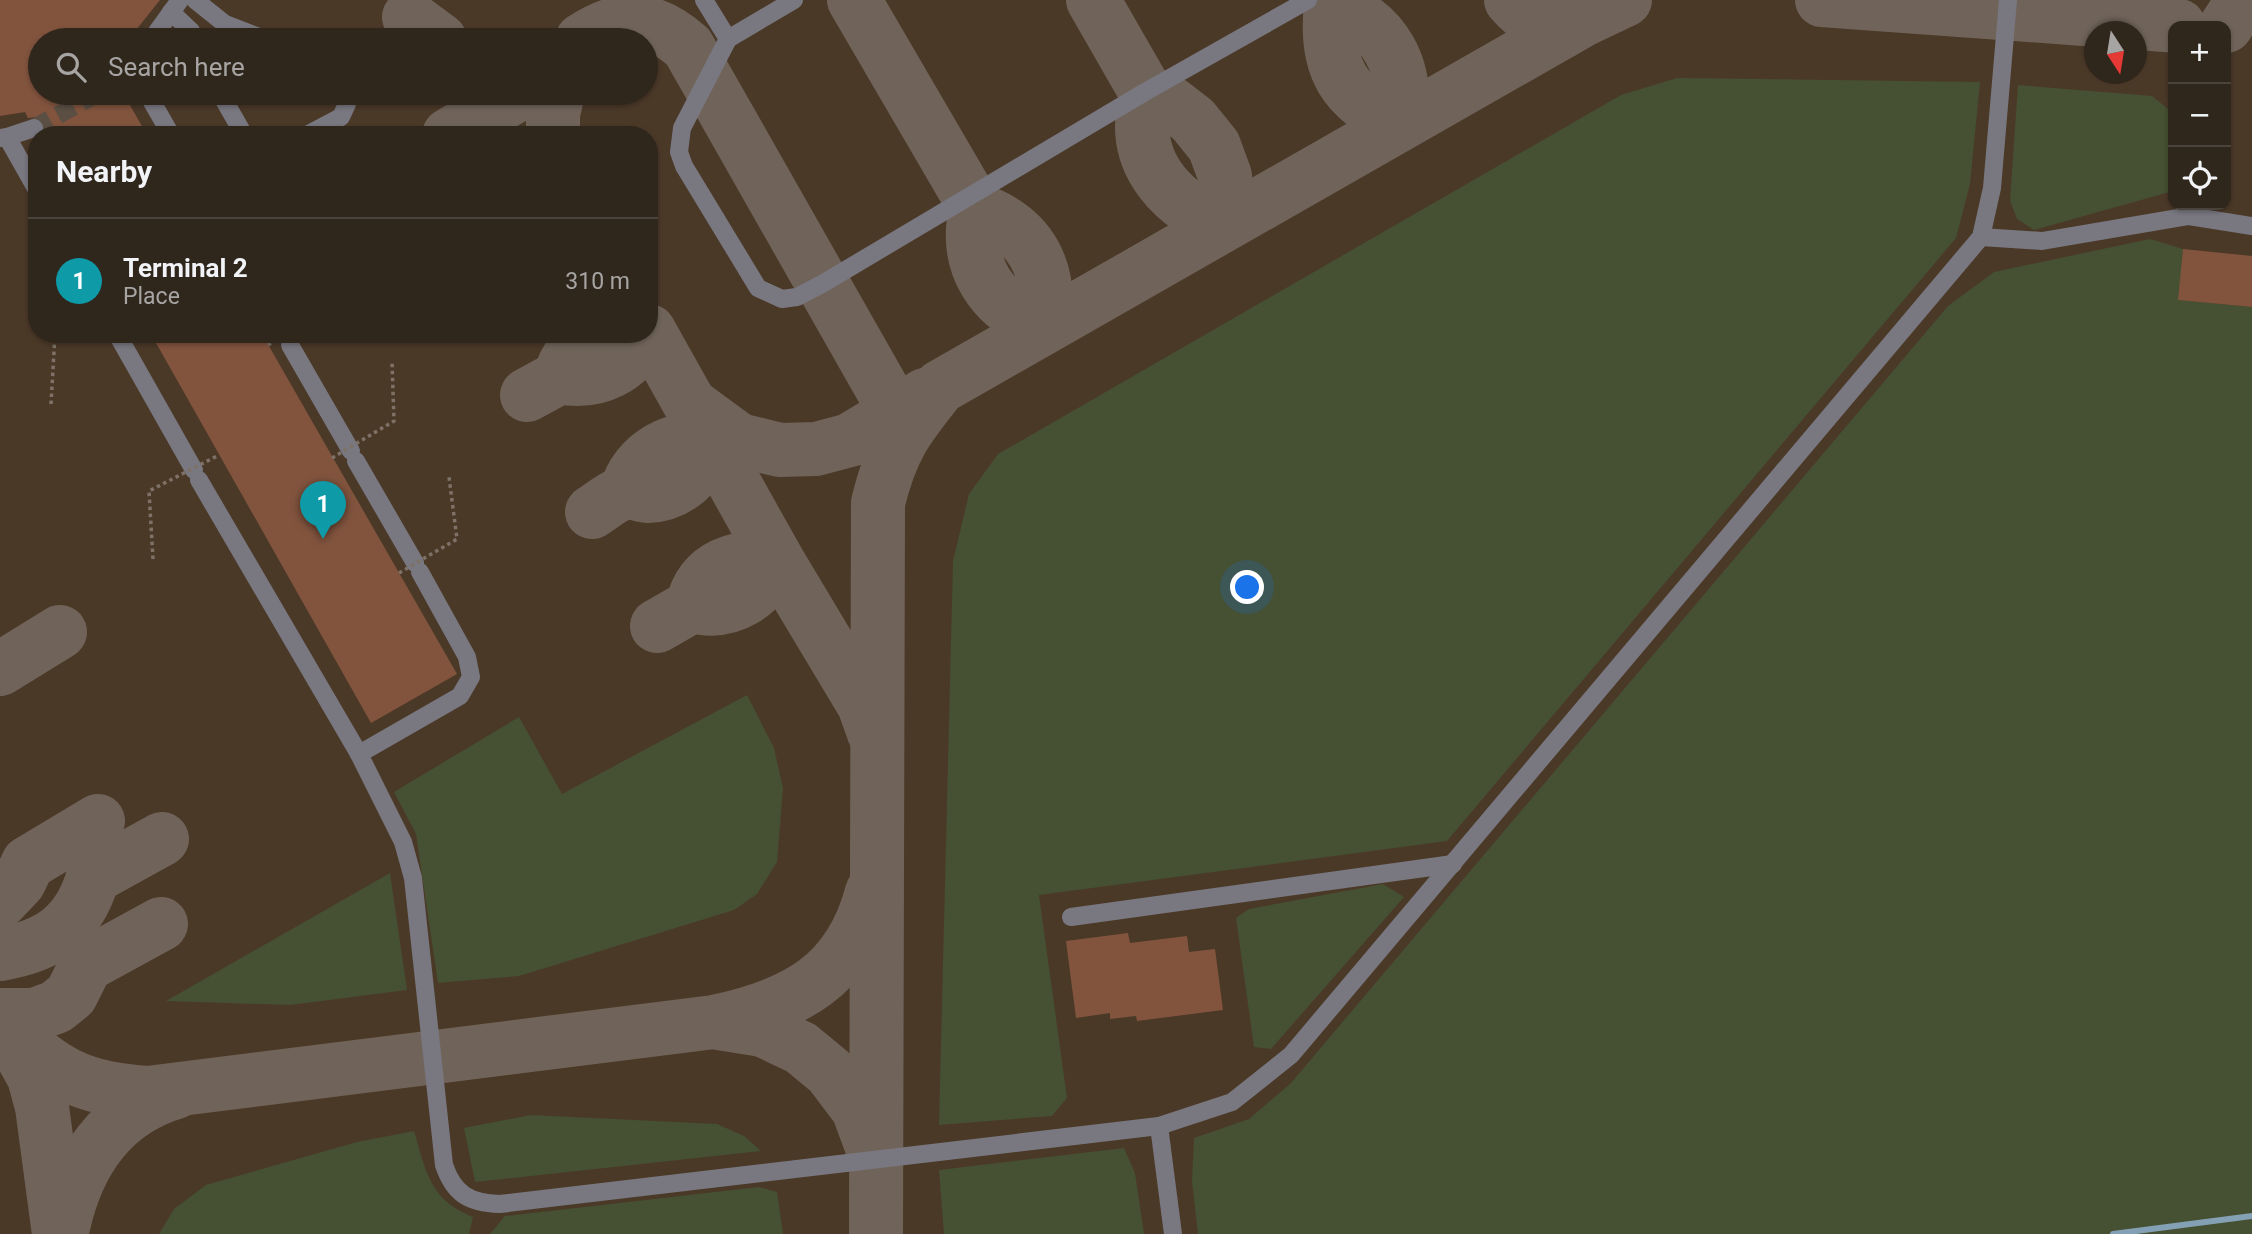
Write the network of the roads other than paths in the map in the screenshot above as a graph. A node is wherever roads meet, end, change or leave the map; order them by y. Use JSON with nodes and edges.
{"nodes":[{"id":1,"x":195,"y":0,"type":"edge"},
{"id":2,"x":704,"y":0,"type":"edge"},
{"id":3,"x":794,"y":0,"type":"edge"},
{"id":4,"x":1308,"y":0,"type":"edge"},
{"id":5,"x":2008,"y":0,"type":"edge"},
{"id":6,"x":176,"y":6,"type":"edge"},
{"id":7,"x":160,"y":28,"type":"edge"},
{"id":8,"x":189,"y":28,"type":"edge"},
{"id":9,"x":236,"y":28,"type":"edge"},
{"id":10,"x":728,"y":39,"type":"junction"},
{"id":11,"x":154,"y":105,"type":"edge"},
{"id":12,"x":160,"y":105,"type":"edge"},
{"id":13,"x":227,"y":105,"type":"edge"},
{"id":14,"x":347,"y":105,"type":"edge"},
{"id":15,"x":157,"y":109,"type":"junction"},
{"id":16,"x":166,"y":126,"type":"edge"},
{"id":17,"x":239,"y":126,"type":"edge"},
{"id":18,"x":324,"y":126,"type":"edge"},
{"id":19,"x":28,"y":130,"type":"tunnel mouth"},
{"id":20,"x":4,"y":137,"type":"edge"},
{"id":21,"x":28,"y":176,"type":"edge"},
{"id":22,"x":2252,"y":226,"type":"edge"},
{"id":23,"x":1981,"y":237,"type":"junction"},
{"id":24,"x":122,"y":343,"type":"edge"},
{"id":25,"x":289,"y":343,"type":"edge"},
{"id":26,"x":359,"y":754,"type":"junction"},
{"id":27,"x":1453,"y":864,"type":"junction"},
{"id":28,"x":1071,"y":917,"type":"dead end"},
{"id":29,"x":1159,"y":1126,"type":"junction"},
{"id":30,"x":1172,"y":1234,"type":"edge"}],
"edges":[{"from":1,"to":9,"type":"lane"},
{"from":2,"to":10,"type":"lane"},
{"from":3,"to":10,"type":"lane"},
{"from":4,"to":10,"type":"lane"},
{"from":5,"to":23,"type":"lane"},
{"from":6,"to":7,"type":"lane"},
{"from":6,"to":8,"type":"lane"},
{"from":11,"to":15,"type":"lane"},
{"from":12,"to":15,"type":"lane"},
{"from":13,"to":17,"type":"lane"},
{"from":14,"to":18,"type":"lane"},
{"from":15,"to":16,"type":"lane"},
{"from":19,"to":20,"type":"lane"},
{"from":20,"to":21,"type":"lane"},
{"from":22,"to":23,"type":"lane"},
{"from":23,"to":27,"type":"lane"},
{"from":24,"to":26,"type":"lane"},
{"from":25,"to":26,"type":"lane"},
{"from":26,"to":29,"type":"lane"},
{"from":27,"to":28,"type":"lane"},
{"from":27,"to":29,"type":"lane"},
{"from":29,"to":30,"type":"lane"}]}
